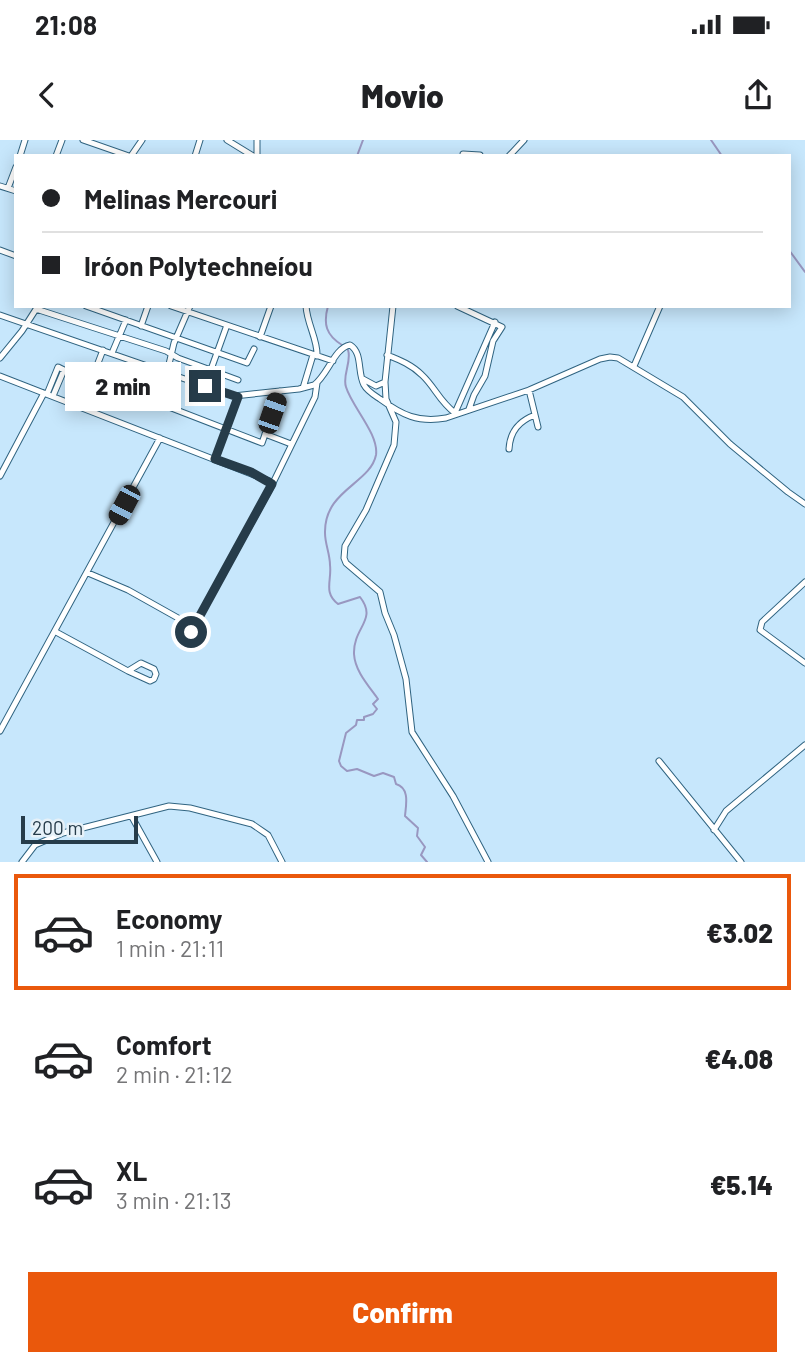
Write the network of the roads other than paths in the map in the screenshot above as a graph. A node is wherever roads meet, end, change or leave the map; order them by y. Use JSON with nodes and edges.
{"nodes":[{"id":1,"x":25,"y":140,"type":"edge"},
{"id":2,"x":83,"y":140,"type":"edge"},
{"id":3,"x":226,"y":140,"type":"edge"},
{"id":4,"x":524,"y":140,"type":"edge"},
{"id":5,"x":96,"y":142,"type":"edge"},
{"id":6,"x":20,"y":154,"type":"edge"},
{"id":7,"x":125,"y":154,"type":"edge"},
{"id":8,"x":251,"y":154,"type":"edge"},
{"id":9,"x":511,"y":154,"type":"edge"},
{"id":10,"x":14,"y":172,"type":"edge"},
{"id":11,"x":0,"y":186,"type":"edge"},
{"id":12,"x":8,"y":188,"type":"junction"},
{"id":13,"x":14,"y":190,"type":"edge"},
{"id":14,"x":36,"y":308,"type":"edge"},
{"id":15,"x":40,"y":308,"type":"edge"},
{"id":16,"x":92,"y":308,"type":"edge"},
{"id":17,"x":147,"y":308,"type":"edge"},
{"id":18,"x":270,"y":308,"type":"edge"},
{"id":19,"x":306,"y":308,"type":"edge"},
{"id":20,"x":393,"y":308,"type":"edge"},
{"id":21,"x":462,"y":308,"type":"edge"},
{"id":22,"x":659,"y":308,"type":"edge"},
{"id":23,"x":188,"y":309,"type":"edge"},
{"id":24,"x":0,"y":315,"type":"edge"},
{"id":25,"x":126,"y":320,"type":"junction"},
{"id":26,"x":495,"y":322,"type":"junction"},
{"id":27,"x":27,"y":324,"type":"junction"},
{"id":28,"x":227,"y":325,"type":"junction"},
{"id":29,"x":141,"y":326,"type":"junction"},
{"id":30,"x":119,"y":336,"type":"junction"},
{"id":31,"x":260,"y":337,"type":"junction"},
{"id":32,"x":176,"y":338,"type":"junction"},
{"id":33,"x":254,"y":349,"type":"dead end"},
{"id":34,"x":103,"y":350,"type":"junction"},
{"id":35,"x":217,"y":352,"type":"junction"},
{"id":36,"x":112,"y":353,"type":"junction"},
{"id":37,"x":171,"y":354,"type":"junction"},
{"id":38,"x":315,"y":355,"type":"junction"},
{"id":39,"x":387,"y":355,"type":"junction"},
{"id":40,"x":0,"y":358,"type":"edge"},
{"id":41,"x":334,"y":361,"type":"junction"},
{"id":42,"x":634,"y":366,"type":"junction"},
{"id":43,"x":211,"y":370,"type":"junction"},
{"id":44,"x":167,"y":373,"type":"junction"},
{"id":45,"x":0,"y":376,"type":"edge"},
{"id":46,"x":362,"y":377,"type":"junction"},
{"id":47,"x":239,"y":380,"type":"dead end"},
{"id":48,"x":385,"y":382,"type":"junction"},
{"id":49,"x":317,"y":383,"type":"junction"},
{"id":50,"x":205,"y":386,"type":"junction"},
{"id":51,"x":303,"y":388,"type":"junction"},
{"id":52,"x":530,"y":390,"type":"junction"},
{"id":53,"x":280,"y":391,"type":"junction"},
{"id":54,"x":48,"y":394,"type":"junction"},
{"id":55,"x":238,"y":397,"type":"junction"},
{"id":56,"x":82,"y":407,"type":"junction"},
{"id":57,"x":392,"y":408,"type":"junction"},
{"id":58,"x":469,"y":409,"type":"junction"},
{"id":59,"x":455,"y":414,"type":"junction"},
{"id":60,"x":535,"y":415,"type":"junction"},
{"id":61,"x":538,"y":427,"type":"dead end"},
{"id":62,"x":226,"y":429,"type":"junction"},
{"id":63,"x":265,"y":434,"type":"junction"},
{"id":64,"x":160,"y":438,"type":"junction"},
{"id":65,"x":291,"y":444,"type":"junction"},
{"id":66,"x":509,"y":449,"type":"dead end"},
{"id":67,"x":0,"y":457,"type":"edge"},
{"id":68,"x":215,"y":459,"type":"junction"},
{"id":69,"x":8,"y":461,"type":"junction"},
{"id":70,"x":0,"y":476,"type":"edge"},
{"id":71,"x":272,"y":482,"type":"junction"},
{"id":72,"x":805,"y":504,"type":"edge"},
{"id":73,"x":88,"y":573,"type":"junction"},
{"id":74,"x":805,"y":582,"type":"edge"},
{"id":75,"x":56,"y":632,"type":"junction"},
{"id":76,"x":805,"y":663,"type":"edge"},
{"id":77,"x":128,"y":671,"type":"junction"},
{"id":78,"x":0,"y":731,"type":"edge"},
{"id":79,"x":805,"y":745,"type":"edge"},
{"id":80,"x":660,"y":761,"type":"dead end"},
{"id":81,"x":132,"y":817,"type":"junction"},
{"id":82,"x":714,"y":830,"type":"junction"},
{"id":83,"x":22,"y":862,"type":"edge"},
{"id":84,"x":157,"y":862,"type":"edge"},
{"id":85,"x":282,"y":862,"type":"edge"},
{"id":86,"x":488,"y":862,"type":"edge"},
{"id":87,"x":741,"y":862,"type":"edge"}],
"edges":[{"from":1,"to":6,"type":"street"},
{"from":2,"to":5,"type":"street"},
{"from":3,"to":8,"type":"street"},
{"from":4,"to":9,"type":"street"},
{"from":5,"to":7,"type":"street"},
{"from":10,"to":12,"type":"street"},
{"from":11,"to":12,"type":"street"},
{"from":12,"to":13,"type":"street"},
{"from":14,"to":27,"type":"street"},
{"from":15,"to":30,"type":"street"},
{"from":16,"to":25,"type":"street"},
{"from":17,"to":29,"type":"street"},
{"from":18,"to":31,"type":"street"},
{"from":19,"to":38,"type":"street"},
{"from":20,"to":39,"type":"street"},
{"from":21,"to":26,"type":"street"},
{"from":22,"to":42,"type":"street"},
{"from":23,"to":28,"type":"street"},
{"from":23,"to":32,"type":"street"},
{"from":24,"to":27,"type":"street"},
{"from":25,"to":29,"type":"street"},
{"from":25,"to":30,"type":"street"},
{"from":26,"to":58,"type":"street"},
{"from":26,"to":59,"type":"street"},
{"from":27,"to":34,"type":"street"},
{"from":27,"to":40,"type":"street"},
{"from":28,"to":31,"type":"street"},
{"from":28,"to":35,"type":"street"},
{"from":29,"to":32,"type":"street"},
{"from":30,"to":36,"type":"street"},
{"from":30,"to":37,"type":"street"},
{"from":31,"to":38,"type":"street"},
{"from":32,"to":35,"type":"street"},
{"from":32,"to":37,"type":"street"},
{"from":33,"to":35,"type":"street"},
{"from":34,"to":36,"type":"street"},
{"from":34,"to":56,"type":"street"},
{"from":35,"to":43,"type":"street"},
{"from":36,"to":44,"type":"street"},
{"from":37,"to":43,"type":"street"},
{"from":37,"to":44,"type":"street"},
{"from":38,"to":41,"type":"street"},
{"from":38,"to":51,"type":"street"},
{"from":39,"to":48,"type":"street"},
{"from":39,"to":59,"type":"street"},
{"from":41,"to":46,"type":"street"},
{"from":41,"to":49,"type":"street"},
{"from":42,"to":52,"type":"street"},
{"from":42,"to":72,"type":"street"},
{"from":43,"to":47,"type":"street"},
{"from":43,"to":50,"type":"street"},
{"from":44,"to":50,"type":"street"},
{"from":44,"to":62,"type":"street"},
{"from":45,"to":54,"type":"street"},
{"from":46,"to":48,"type":"street"},
{"from":46,"to":57,"type":"street"},
{"from":48,"to":57,"type":"street"},
{"from":49,"to":51,"type":"street"},
{"from":49,"to":65,"type":"street"},
{"from":50,"to":55,"type":"street"},
{"from":51,"to":53,"type":"street"},
{"from":52,"to":58,"type":"street"},
{"from":52,"to":60,"type":"street"},
{"from":53,"to":55,"type":"street"},
{"from":53,"to":63,"type":"street"},
{"from":54,"to":56,"type":"street"},
{"from":54,"to":69,"type":"street"},
{"from":55,"to":62,"type":"street"},
{"from":56,"to":64,"type":"street"},
{"from":57,"to":59,"type":"street"},
{"from":57,"to":86,"type":"street"},
{"from":58,"to":59,"type":"street"},
{"from":60,"to":61,"type":"street"},
{"from":60,"to":66,"type":"street"},
{"from":62,"to":63,"type":"street"},
{"from":62,"to":68,"type":"street"},
{"from":63,"to":65,"type":"street"},
{"from":64,"to":68,"type":"street"},
{"from":64,"to":73,"type":"street"},
{"from":65,"to":71,"type":"street"},
{"from":67,"to":69,"type":"street"},
{"from":68,"to":71,"type":"street"},
{"from":69,"to":70,"type":"street"},
{"from":71,"to":73,"type":"street"},
{"from":73,"to":75,"type":"street"},
{"from":74,"to":76,"type":"street"},
{"from":75,"to":77,"type":"street"},
{"from":75,"to":78,"type":"street"},
{"from":77,"to":77,"type":"street"},
{"from":79,"to":82,"type":"street"},
{"from":80,"to":82,"type":"street"},
{"from":81,"to":83,"type":"street"},
{"from":81,"to":84,"type":"street"},
{"from":81,"to":85,"type":"street"},
{"from":82,"to":87,"type":"street"}]}
